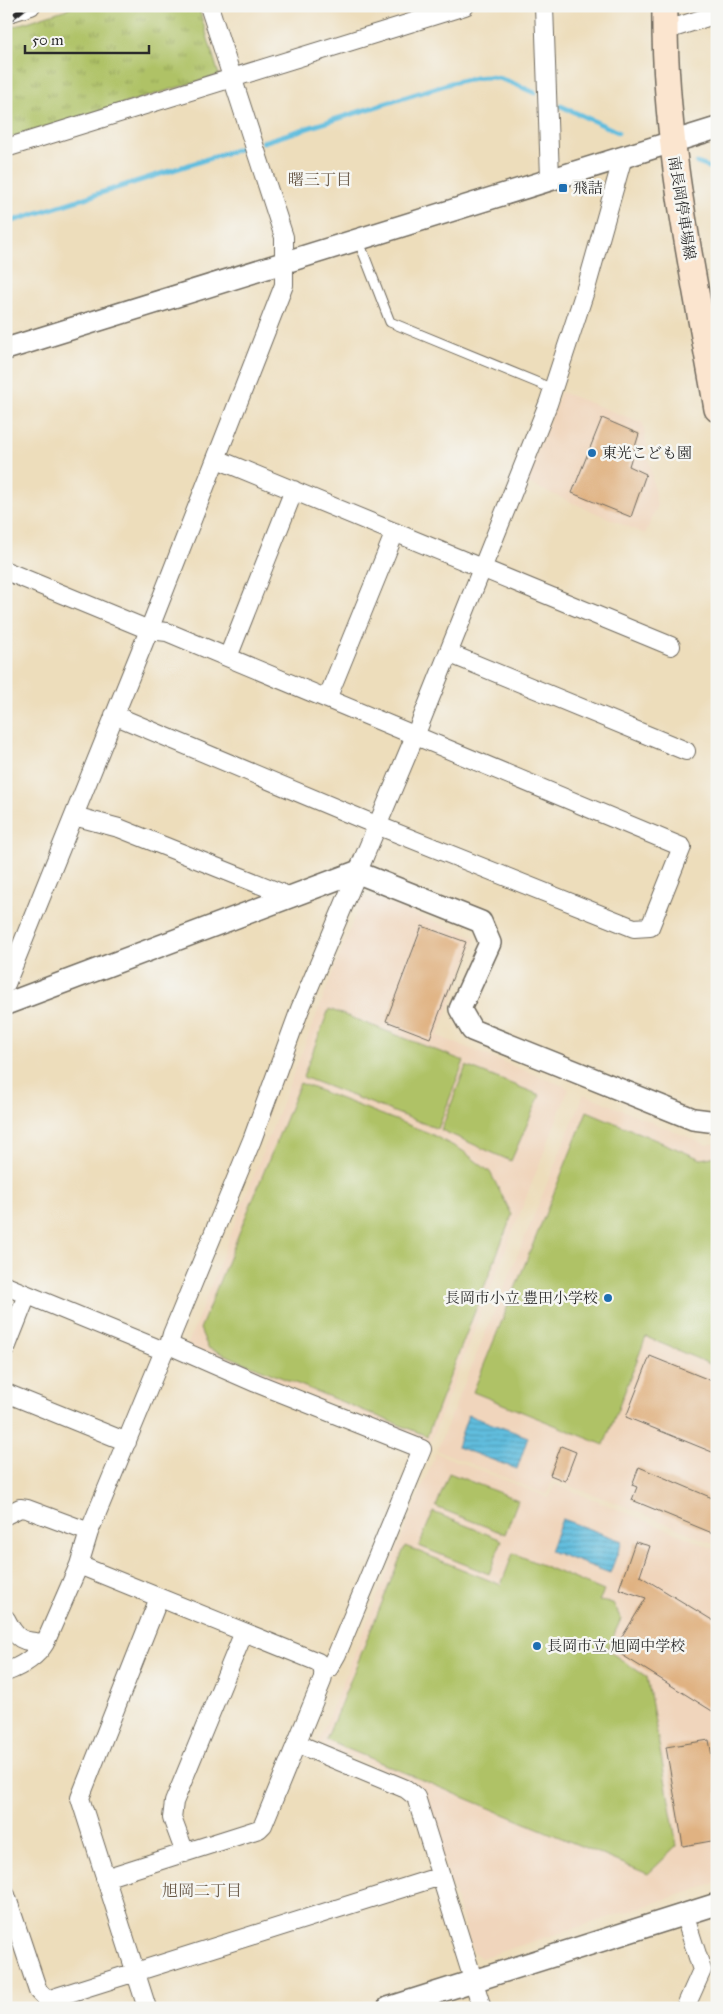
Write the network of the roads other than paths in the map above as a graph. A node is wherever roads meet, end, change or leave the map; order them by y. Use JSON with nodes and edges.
{"nodes":[{"id":1,"x":31,"y":6,"type":"edge"},
{"id":2,"x":209,"y":6,"type":"edge"},
{"id":3,"x":465,"y":6,"type":"edge"},
{"id":4,"x":544,"y":6,"type":"edge"},
{"id":5,"x":665,"y":6,"type":"edge"},
{"id":6,"x":6,"y":14,"type":"edge"},
{"id":7,"x":717,"y":14,"type":"edge"},
{"id":8,"x":664,"y":31,"type":"junction"},
{"id":9,"x":232,"y":78,"type":"junction"},
{"id":10,"x":717,"y":128,"type":"edge"},
{"id":11,"x":672,"y":142,"type":"junction"},
{"id":12,"x":6,"y":148,"type":"edge"},
{"id":13,"x":623,"y":157,"type":"junction"},
{"id":14,"x":550,"y":178,"type":"junction"},
{"id":15,"x":358,"y":239,"type":"junction"},
{"id":16,"x":285,"y":262,"type":"junction"},
{"id":17,"x":6,"y":349,"type":"edge"},
{"id":18,"x":553,"y":389,"type":"junction"},
{"id":19,"x":717,"y":409,"type":"edge"},
{"id":20,"x":217,"y":459,"type":"junction"},
{"id":21,"x":294,"y":490,"type":"junction"},
{"id":22,"x":396,"y":532,"type":"junction"},
{"id":23,"x":482,"y":567,"type":"junction"},
{"id":24,"x":6,"y":571,"type":"edge"},
{"id":25,"x":149,"y":630,"type":"junction"},
{"id":26,"x":671,"y":646,"type":"dead end"},
{"id":27,"x":448,"y":653,"type":"junction"},
{"id":28,"x":228,"y":657,"type":"junction"},
{"id":29,"x":327,"y":699,"type":"junction"},
{"id":30,"x":114,"y":715,"type":"junction"},
{"id":31,"x":414,"y":736,"type":"junction"},
{"id":32,"x":686,"y":751,"type":"dead end"},
{"id":33,"x":74,"y":816,"type":"junction"},
{"id":34,"x":377,"y":823,"type":"junction"},
{"id":35,"x":356,"y":872,"type":"junction"},
{"id":36,"x":291,"y":897,"type":"junction"},
{"id":37,"x":6,"y":984,"type":"edge"},
{"id":38,"x":6,"y":1004,"type":"edge"},
{"id":39,"x":717,"y":1122,"type":"edge"},
{"id":40,"x":6,"y":1286,"type":"edge"},
{"id":41,"x":27,"y":1295,"type":"junction"},
{"id":42,"x":6,"y":1348,"type":"edge"},
{"id":43,"x":166,"y":1348,"type":"junction"},
{"id":44,"x":6,"y":1393,"type":"edge"},
{"id":45,"x":127,"y":1442,"type":"junction"},
{"id":46,"x":6,"y":1515,"type":"edge"},
{"id":47,"x":89,"y":1532,"type":"junction"},
{"id":48,"x":79,"y":1565,"type":"junction"},
{"id":49,"x":159,"y":1598,"type":"junction"},
{"id":50,"x":6,"y":1619,"type":"edge"},
{"id":51,"x":244,"y":1632,"type":"junction"},
{"id":52,"x":45,"y":1643,"type":"junction"},
{"id":53,"x":323,"y":1670,"type":"junction"},
{"id":54,"x":6,"y":1672,"type":"edge"},
{"id":55,"x":298,"y":1744,"type":"junction"},
{"id":56,"x":185,"y":1853,"type":"junction"},
{"id":57,"x":441,"y":1876,"type":"junction"},
{"id":58,"x":105,"y":1878,"type":"junction"},
{"id":59,"x":6,"y":1894,"type":"edge"},
{"id":60,"x":717,"y":1904,"type":"edge"},
{"id":61,"x":684,"y":1914,"type":"junction"},
{"id":62,"x":136,"y":1972,"type":"junction"},
{"id":63,"x":473,"y":1980,"type":"junction"},
{"id":64,"x":147,"y":2008,"type":"edge"},
{"id":65,"x":388,"y":2008,"type":"edge"},
{"id":66,"x":482,"y":2008,"type":"edge"},
{"id":67,"x":685,"y":2008,"type":"edge"}],
"edges":[{"from":1,"to":6,"type":"street"},
{"from":2,"to":9,"type":"street"},
{"from":3,"to":9,"type":"street"},
{"from":4,"to":14,"type":"street"},
{"from":5,"to":8,"type":"main road","name":"南長岡停車場線"},
{"from":7,"to":8,"type":"street"},
{"from":8,"to":11,"type":"main road","name":"南長岡停車場線"},
{"from":9,"to":12,"type":"street"},
{"from":9,"to":16,"type":"street"},
{"from":10,"to":11,"type":"street"},
{"from":11,"to":13,"type":"street"},
{"from":11,"to":19,"type":"main road","name":"南長岡停車場線"},
{"from":13,"to":14,"type":"street"},
{"from":13,"to":18,"type":"street"},
{"from":14,"to":15,"type":"street"},
{"from":15,"to":16,"type":"street"},
{"from":15,"to":18,"type":"lane"},
{"from":16,"to":17,"type":"street"},
{"from":16,"to":20,"type":"street"},
{"from":18,"to":23,"type":"street"},
{"from":20,"to":21,"type":"street"},
{"from":20,"to":25,"type":"street"},
{"from":21,"to":22,"type":"street"},
{"from":21,"to":28,"type":"street"},
{"from":22,"to":23,"type":"street"},
{"from":22,"to":29,"type":"street"},
{"from":23,"to":26,"type":"street"},
{"from":23,"to":27,"type":"street"},
{"from":24,"to":25,"type":"street"},
{"from":25,"to":28,"type":"street"},
{"from":25,"to":30,"type":"street"},
{"from":27,"to":31,"type":"street"},
{"from":27,"to":32,"type":"street"},
{"from":28,"to":29,"type":"street"},
{"from":29,"to":31,"type":"street"},
{"from":30,"to":33,"type":"street"},
{"from":30,"to":34,"type":"street"},
{"from":31,"to":34,"type":"street"},
{"from":31,"to":34,"type":"street"},
{"from":33,"to":36,"type":"street"},
{"from":33,"to":37,"type":"street"},
{"from":34,"to":35,"type":"street"},
{"from":35,"to":36,"type":"street"},
{"from":35,"to":39,"type":"street"},
{"from":35,"to":43,"type":"street"},
{"from":36,"to":38,"type":"street"},
{"from":40,"to":41,"type":"street"},
{"from":41,"to":42,"type":"street"},
{"from":41,"to":43,"type":"street"},
{"from":43,"to":45,"type":"street"},
{"from":43,"to":53,"type":"street"},
{"from":44,"to":45,"type":"street"},
{"from":45,"to":47,"type":"street"},
{"from":46,"to":47,"type":"street"},
{"from":47,"to":48,"type":"street"},
{"from":48,"to":49,"type":"street"},
{"from":48,"to":52,"type":"street"},
{"from":49,"to":51,"type":"street"},
{"from":49,"to":58,"type":"street"},
{"from":50,"to":52,"type":"street"},
{"from":51,"to":53,"type":"street"},
{"from":51,"to":56,"type":"street"},
{"from":52,"to":54,"type":"street"},
{"from":53,"to":55,"type":"street"},
{"from":55,"to":56,"type":"street"},
{"from":55,"to":57,"type":"street"},
{"from":56,"to":58,"type":"street"},
{"from":57,"to":62,"type":"street"},
{"from":57,"to":63,"type":"street"},
{"from":58,"to":62,"type":"street"},
{"from":59,"to":62,"type":"street"},
{"from":60,"to":61,"type":"street"},
{"from":61,"to":63,"type":"street"},
{"from":61,"to":67,"type":"street"},
{"from":62,"to":64,"type":"street"},
{"from":63,"to":65,"type":"street"},
{"from":63,"to":66,"type":"street"}]}
